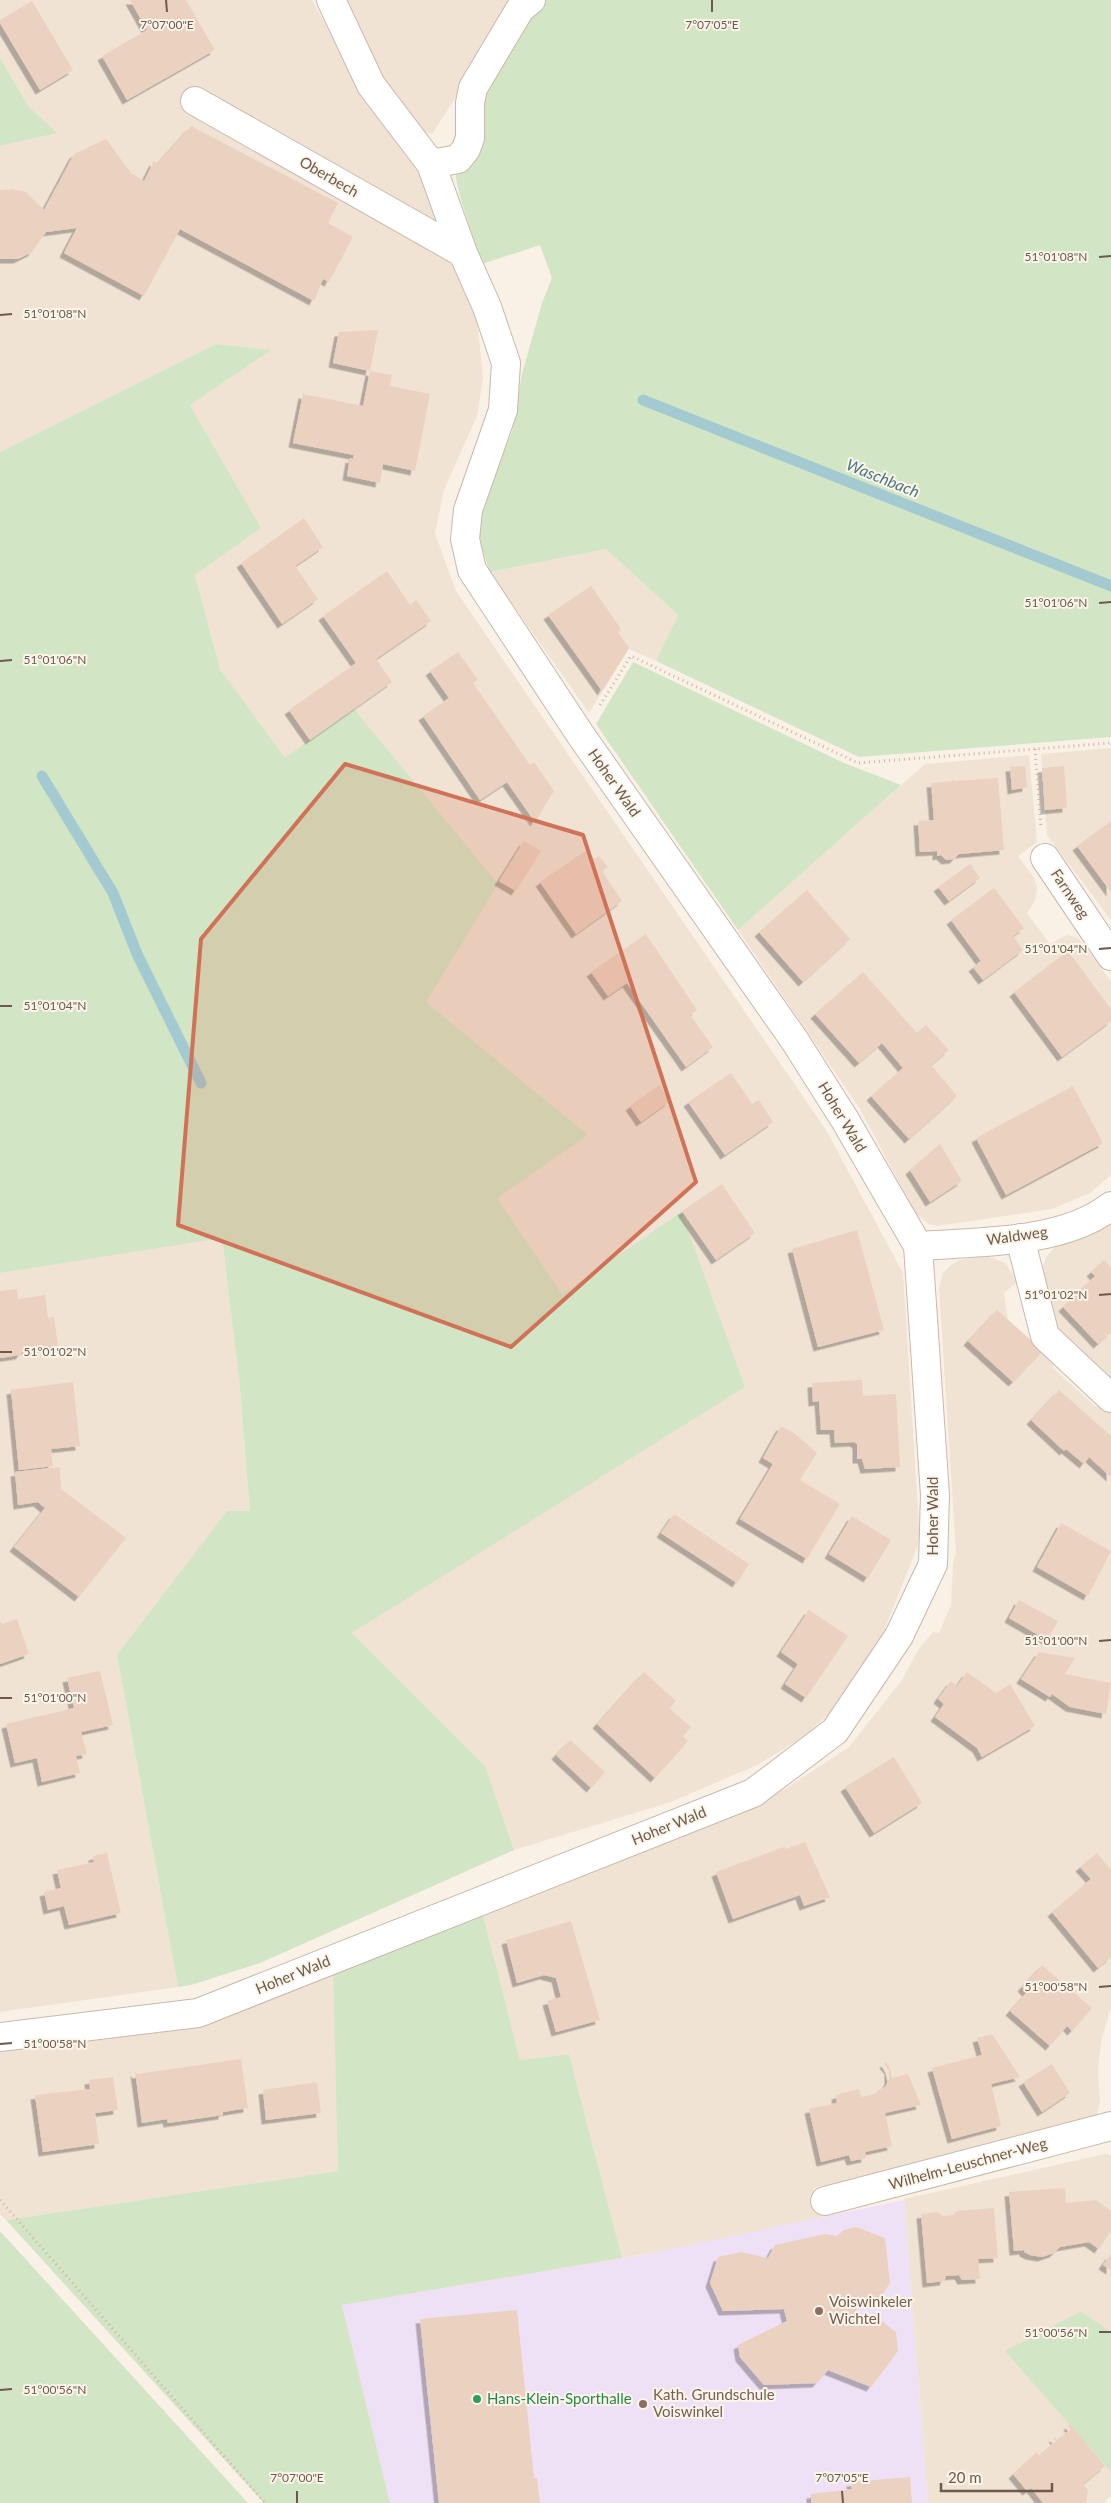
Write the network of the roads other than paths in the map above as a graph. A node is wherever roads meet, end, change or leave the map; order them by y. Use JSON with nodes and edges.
{"nodes":[{"id":1,"x":331,"y":0,"type":"edge"},
{"id":2,"x":531,"y":0,"type":"edge"},
{"id":3,"x":195,"y":101,"type":"dead end"},
{"id":4,"x":431,"y":164,"type":"junction"},
{"id":5,"x":463,"y":253,"type":"junction"},
{"id":6,"x":1045,"y":858,"type":"road end"},
{"id":7,"x":1111,"y":956,"type":"edge"},
{"id":8,"x":1111,"y":1206,"type":"edge"},
{"id":9,"x":1020,"y":1238,"type":"junction"},
{"id":10,"x":918,"y":1246,"type":"junction"},
{"id":11,"x":1111,"y":1398,"type":"edge"},
{"id":12,"x":0,"y":2037,"type":"edge"},
{"id":13,"x":1111,"y":2126,"type":"edge"},
{"id":14,"x":825,"y":2201,"type":"dead end"}],
"edges":[{"from":1,"to":4,"type":"street"},
{"from":2,"to":4,"type":"street"},
{"from":3,"to":5,"type":"street","name":"Oberbech"},
{"from":4,"to":5,"type":"street"},
{"from":5,"to":10,"type":"street","name":"Hoher Wald"},
{"from":6,"to":7,"type":"street","name":"Farnweg"},
{"from":8,"to":9,"type":"street","name":"Waldweg"},
{"from":9,"to":10,"type":"street","name":"Waldweg"},
{"from":9,"to":11,"type":"street"},
{"from":10,"to":12,"type":"street","name":"Hoher Wald"},
{"from":13,"to":14,"type":"street","name":"Wilhelm-Leuschner-Weg"}]}
